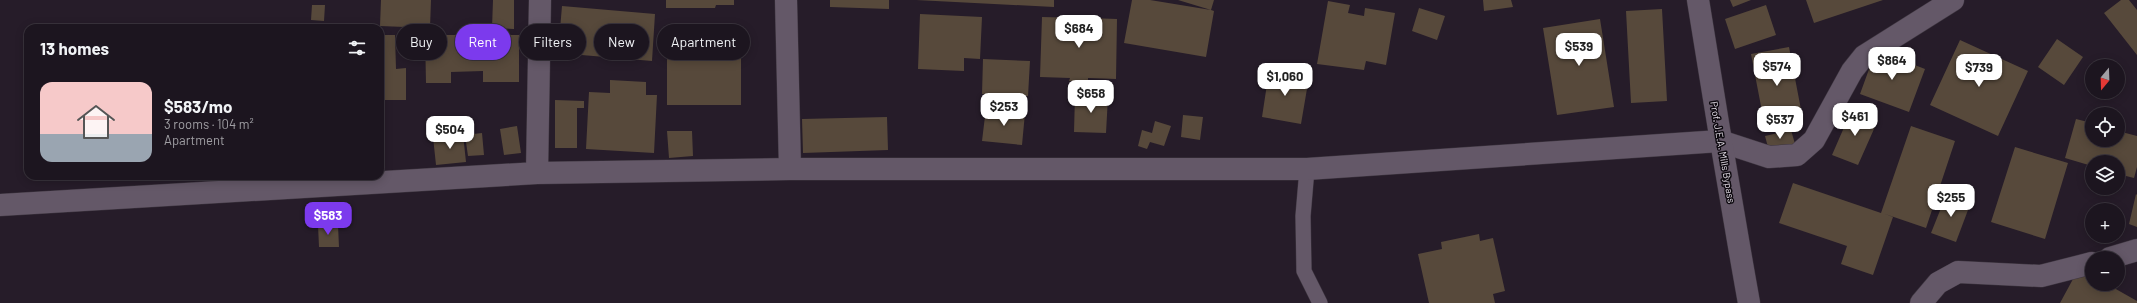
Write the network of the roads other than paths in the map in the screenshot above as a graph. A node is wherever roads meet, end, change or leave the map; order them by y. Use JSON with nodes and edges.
{"nodes":[{"id":1,"x":540,"y":0,"type":"edge"},
{"id":2,"x":786,"y":0,"type":"edge"},
{"id":3,"x":1698,"y":0,"type":"edge"},
{"id":4,"x":1953,"y":0,"type":"edge"},
{"id":5,"x":1720,"y":141,"type":"junction"},
{"id":6,"x":790,"y":169,"type":"junction"},
{"id":7,"x":1307,"y":169,"type":"junction"},
{"id":8,"x":537,"y":173,"type":"junction"},
{"id":9,"x":0,"y":205,"type":"edge"},
{"id":10,"x":2137,"y":250,"type":"edge"},
{"id":11,"x":2125,"y":254,"type":"edge"},
{"id":12,"x":2085,"y":265,"type":"edge"},
{"id":13,"x":1320,"y":303,"type":"edge"},
{"id":14,"x":1749,"y":303,"type":"edge"},
{"id":15,"x":1921,"y":303,"type":"edge"}],
"edges":[{"from":1,"to":8,"type":"street"},
{"from":2,"to":6,"type":"street"},
{"from":3,"to":5,"type":"street","name":"Prof. J.E.A. Mills Bypass"},
{"from":4,"to":5,"type":"street"},
{"from":5,"to":7,"type":"street"},
{"from":5,"to":14,"type":"street","name":"Prof. J.E.A. Mills Bypass"},
{"from":6,"to":7,"type":"street"},
{"from":6,"to":8,"type":"street"},
{"from":7,"to":13,"type":"lane"},
{"from":8,"to":9,"type":"street"},
{"from":10,"to":11,"type":"street"},
{"from":12,"to":15,"type":"street"}]}
